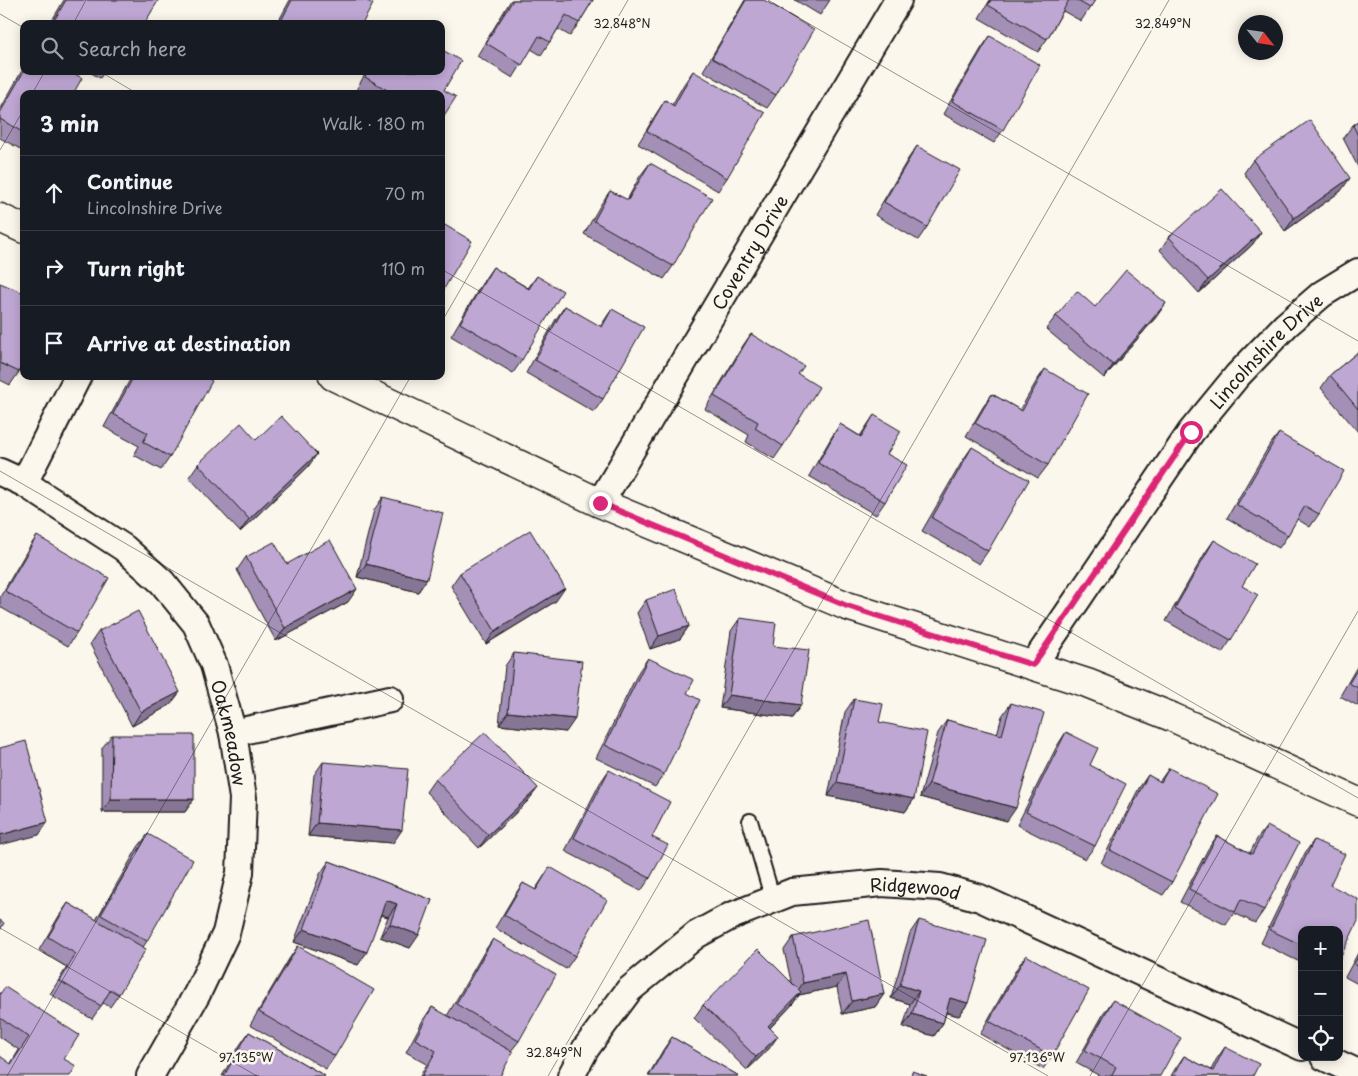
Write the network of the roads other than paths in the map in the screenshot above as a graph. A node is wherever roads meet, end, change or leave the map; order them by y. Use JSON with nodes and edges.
{"nodes":[{"id":1,"x":898,"y":0,"type":"edge"},
{"id":2,"x":0,"y":218,"type":"edge"},
{"id":3,"x":20,"y":227,"type":"edge"},
{"id":4,"x":1358,"y":272,"type":"edge"},
{"id":5,"x":76,"y":380,"type":"edge"},
{"id":6,"x":342,"y":380,"type":"edge"},
{"id":7,"x":0,"y":472,"type":"edge"},
{"id":8,"x":24,"y":483,"type":"junction"},
{"id":9,"x":600,"y":503,"type":"junction"},
{"id":10,"x":1033,"y":665,"type":"junction"},
{"id":11,"x":390,"y":699,"type":"dead end"},
{"id":12,"x":233,"y":733,"type":"junction"},
{"id":13,"x":1358,"y":802,"type":"edge"},
{"id":14,"x":750,"y":821,"type":"dead end"},
{"id":15,"x":773,"y":900,"type":"junction"},
{"id":16,"x":1298,"y":1045,"type":"edge"},
{"id":17,"x":1332,"y":1061,"type":"edge"},
{"id":18,"x":1358,"y":1073,"type":"edge"},
{"id":19,"x":150,"y":1076,"type":"edge"},
{"id":20,"x":571,"y":1076,"type":"edge"}],
"edges":[{"from":1,"to":9,"type":"street","name":"Coventry Drive"},
{"from":2,"to":3,"type":"street"},
{"from":4,"to":10,"type":"street","name":"Lincolnshire Drive"},
{"from":5,"to":8,"type":"street"},
{"from":6,"to":9,"type":"street"},
{"from":7,"to":8,"type":"street","name":"Oakmeadow"},
{"from":8,"to":12,"type":"street","name":"Oakmeadow"},
{"from":9,"to":10,"type":"street"},
{"from":10,"to":13,"type":"street"},
{"from":11,"to":12,"type":"street"},
{"from":12,"to":19,"type":"street","name":"Oakmeadow"},
{"from":14,"to":15,"type":"lane"},
{"from":15,"to":16,"type":"street","name":"Ridgewood"},
{"from":15,"to":20,"type":"street","name":"Ridgewood"},
{"from":17,"to":18,"type":"street"}]}
